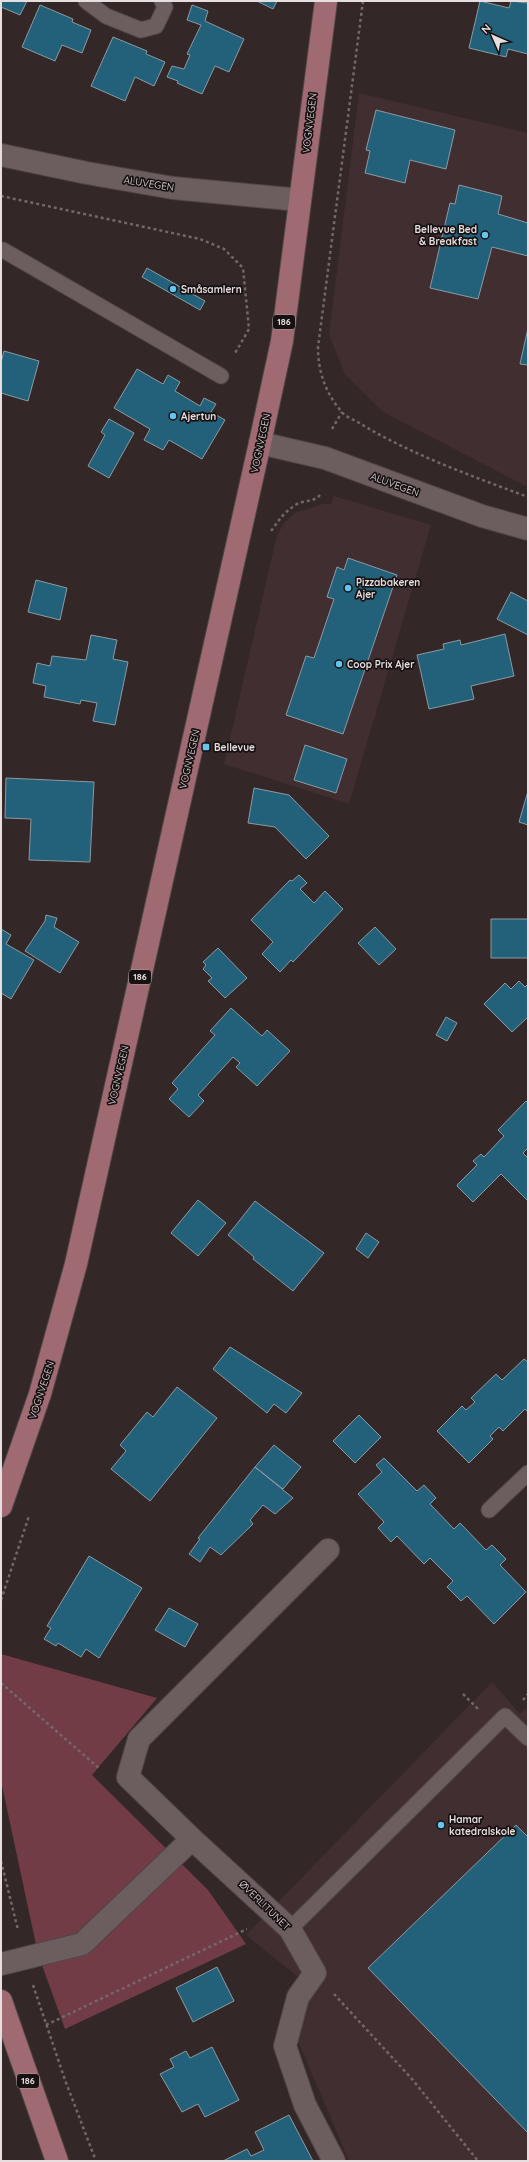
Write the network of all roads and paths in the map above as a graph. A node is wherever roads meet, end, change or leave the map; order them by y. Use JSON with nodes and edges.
{"nodes":[{"id":1,"x":86,"y":1,"type":"edge"},
{"id":2,"x":162,"y":1,"type":"edge"},
{"id":3,"x":326,"y":1,"type":"edge"},
{"id":4,"x":363,"y":1,"type":"edge"},
{"id":5,"x":1,"y":154,"type":"edge"},
{"id":6,"x":1,"y":196,"type":"edge"},
{"id":7,"x":300,"y":200,"type":"junction"},
{"id":8,"x":3,"y":250,"type":"dead end"},
{"id":9,"x":221,"y":376,"type":"joint"},
{"id":10,"x":342,"y":412,"type":"junction"},
{"id":11,"x":332,"y":429,"type":"dead end"},
{"id":12,"x":260,"y":443,"type":"junction"},
{"id":13,"x":528,"y":497,"type":"edge"},
{"id":14,"x":528,"y":529,"type":"edge"},
{"id":15,"x":528,"y":1473,"type":"edge"},
{"id":16,"x":1,"y":1506,"type":"edge"},
{"id":17,"x":489,"y":1510,"type":"dead end"},
{"id":18,"x":328,"y":1550,"type":"dead end"},
{"id":19,"x":1,"y":1683,"type":"edge"},
{"id":20,"x":528,"y":1738,"type":"edge"},
{"id":21,"x":128,"y":1777,"type":"junction"},
{"id":22,"x":192,"y":1839,"type":"junction"},
{"id":23,"x":1,"y":1861,"type":"edge"},
{"id":24,"x":283,"y":1922,"type":"junction"},
{"id":25,"x":25,"y":1958,"type":"junction"},
{"id":26,"x":1,"y":1964,"type":"edge"},
{"id":27,"x":315,"y":1973,"type":"junction"},
{"id":28,"x":1,"y":2001,"type":"edge"},
{"id":29,"x":46,"y":2025,"type":"junction"},
{"id":30,"x":58,"y":2161,"type":"edge"},
{"id":31,"x":96,"y":2161,"type":"edge"},
{"id":32,"x":334,"y":2161,"type":"edge"},
{"id":33,"x":478,"y":2161,"type":"edge"}],
"edges":[{"from":1,"to":2,"type":"lane"},
{"from":3,"to":7,"type":"main road","name":"VOGNVEGEN","number":"186"},
{"from":4,"to":10,"type":"path"},
{"from":5,"to":7,"type":"street","name":"ALUVEGEN"},
{"from":6,"to":9,"type":"path"},
{"from":7,"to":12,"type":"main road","name":"VOGNVEGEN","number":"186"},
{"from":8,"to":9,"type":"lane"},
{"from":10,"to":11,"type":"path"},
{"from":10,"to":13,"type":"path"},
{"from":12,"to":14,"type":"street","name":"ALUVEGEN"},
{"from":12,"to":16,"type":"main road","name":"VOGNVEGEN","number":"186"},
{"from":15,"to":17,"type":"lane"},
{"from":18,"to":21,"type":"street"},
{"from":19,"to":21,"type":"path"},
{"from":20,"to":24,"type":"lane"},
{"from":21,"to":22,"type":"street","name":"ØVERLITUNET"},
{"from":22,"to":24,"type":"street","name":"ØVERLITUNET"},
{"from":22,"to":25,"type":"street"},
{"from":23,"to":25,"type":"path"},
{"from":24,"to":27,"type":"street","name":"ØVERLITUNET"},
{"from":24,"to":29,"type":"path"},
{"from":25,"to":26,"type":"street"},
{"from":25,"to":29,"type":"path"},
{"from":27,"to":32,"type":"street"},
{"from":27,"to":33,"type":"path"},
{"from":28,"to":30,"type":"main road","number":"186"},
{"from":29,"to":31,"type":"path"}]}
